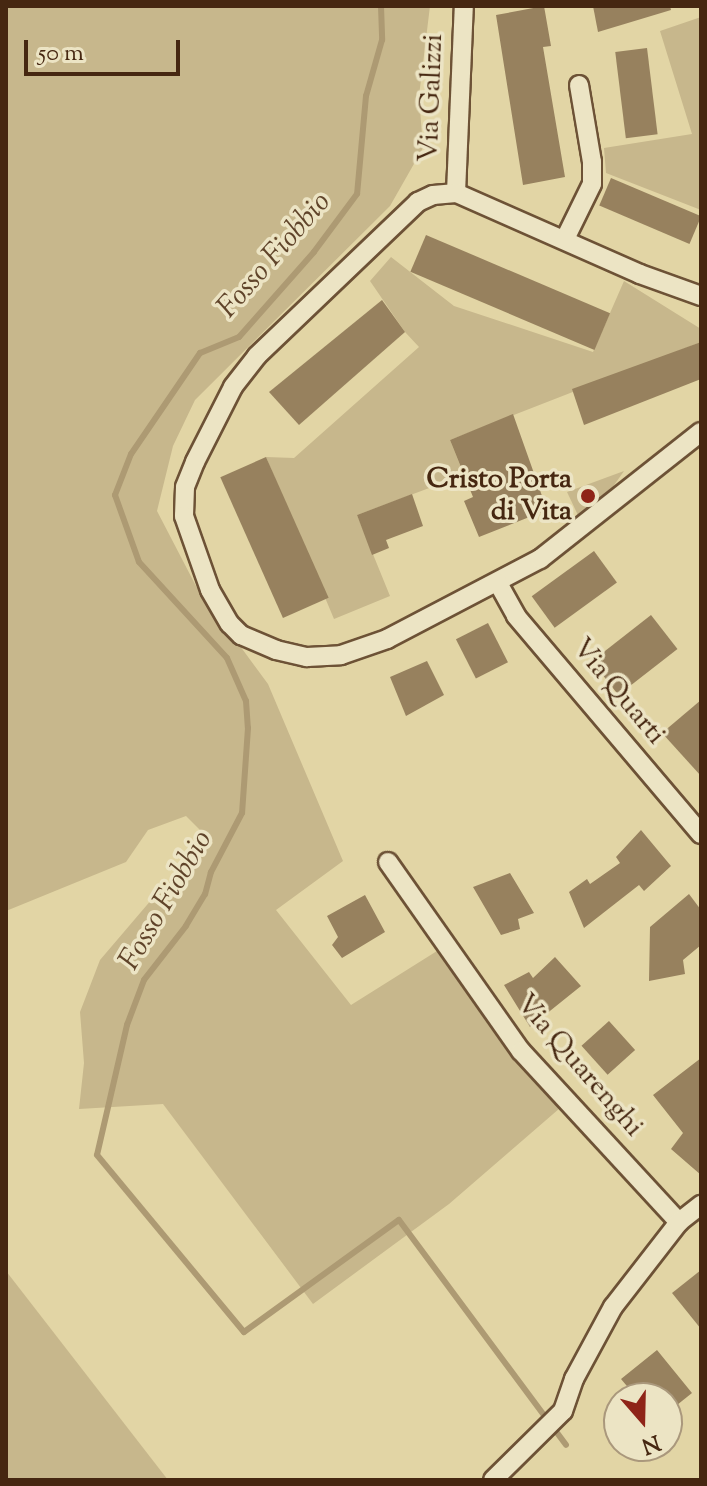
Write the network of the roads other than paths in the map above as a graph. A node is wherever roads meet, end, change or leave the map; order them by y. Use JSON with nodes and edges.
{"nodes":[{"id":1,"x":464,"y":6,"type":"edge"},
{"id":2,"x":579,"y":85,"type":"dead end"},
{"id":3,"x":456,"y":193,"type":"junction"},
{"id":4,"x":565,"y":239,"type":"junction"},
{"id":5,"x":701,"y":296,"type":"edge"},
{"id":6,"x":701,"y":432,"type":"edge"},
{"id":7,"x":498,"y":583,"type":"junction"},
{"id":8,"x":701,"y":834,"type":"edge"},
{"id":9,"x":388,"y":862,"type":"dead end"},
{"id":10,"x":701,"y":1205,"type":"edge"},
{"id":11,"x":679,"y":1222,"type":"junction"},
{"id":12,"x":493,"y":1480,"type":"edge"}],
"edges":[{"from":1,"to":3,"type":"street","name":"Via Galizzi"},
{"from":2,"to":4,"type":"street"},
{"from":3,"to":4,"type":"street"},
{"from":3,"to":7,"type":"street"},
{"from":4,"to":5,"type":"street"},
{"from":6,"to":7,"type":"street"},
{"from":7,"to":8,"type":"street","name":"Via Quarti"},
{"from":9,"to":11,"type":"street","name":"Via Quarenghi"},
{"from":10,"to":11,"type":"street"},
{"from":11,"to":12,"type":"street"}]}
